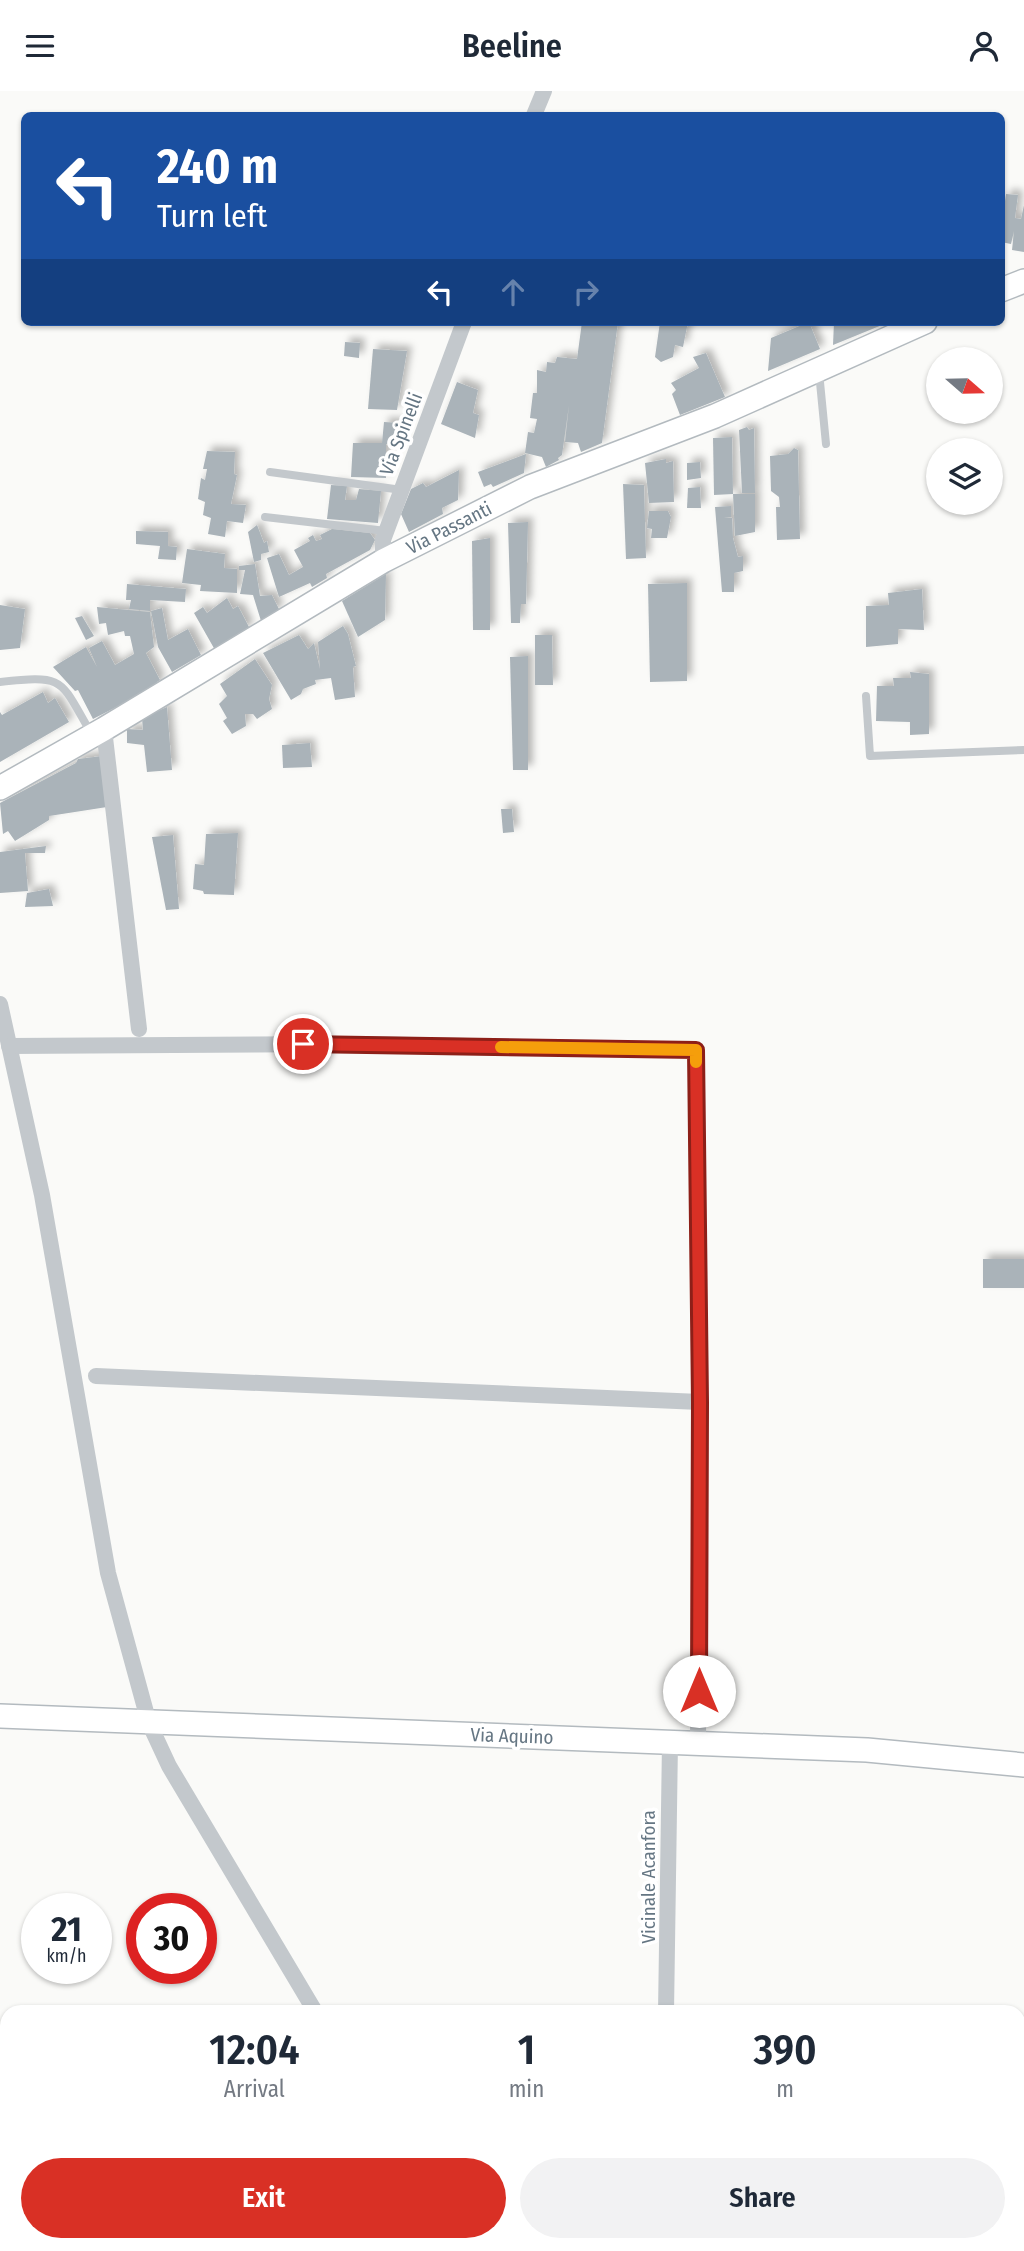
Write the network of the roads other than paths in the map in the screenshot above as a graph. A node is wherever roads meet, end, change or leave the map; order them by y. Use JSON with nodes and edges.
{"nodes":[{"id":1,"x":544,"y":91,"type":"edge"},
{"id":2,"x":535,"y":112,"type":"edge"},
{"id":3,"x":1024,"y":281,"type":"edge"},
{"id":4,"x":1005,"y":288,"type":"edge"},
{"id":5,"x":463,"y":326,"type":"edge"},
{"id":6,"x":916,"y":326,"type":"edge"},
{"id":7,"x":818,"y":369,"type":"junction"},
{"id":8,"x":826,"y":444,"type":"dead end"},
{"id":9,"x":270,"y":472,"type":"dead end"},
{"id":10,"x":402,"y":490,"type":"junction"},
{"id":11,"x":265,"y":517,"type":"dead end"},
{"id":12,"x":386,"y":531,"type":"junction"},
{"id":13,"x":383,"y":561,"type":"junction"},
{"id":14,"x":0,"y":682,"type":"edge"},
{"id":15,"x":866,"y":696,"type":"dead end"},
{"id":16,"x":98,"y":733,"type":"junction"},
{"id":17,"x":1024,"y":750,"type":"edge"},
{"id":18,"x":0,"y":788,"type":"edge"},
{"id":19,"x":0,"y":1004,"type":"edge"},
{"id":20,"x":139,"y":1029,"type":"dead end"},
{"id":21,"x":9,"y":1046,"type":"junction"},
{"id":22,"x":96,"y":1376,"type":"dead end"},
{"id":23,"x":700,"y":1402,"type":"junction"},
{"id":24,"x":0,"y":1716,"type":"edge"},
{"id":25,"x":149,"y":1723,"type":"junction"},
{"id":26,"x":670,"y":1742,"type":"junction"},
{"id":27,"x":698,"y":1744,"type":"junction"},
{"id":28,"x":1024,"y":1765,"type":"edge"},
{"id":29,"x":311,"y":2005,"type":"edge"},
{"id":30,"x":666,"y":2005,"type":"edge"}],
"edges":[{"from":1,"to":2,"type":"street"},
{"from":3,"to":4,"type":"street"},
{"from":5,"to":10,"type":"street","name":"Via Spinelli"},
{"from":6,"to":7,"type":"street","name":"Via Passanti"},
{"from":7,"to":8,"type":"lane"},
{"from":7,"to":13,"type":"street","name":"Via Passanti"},
{"from":9,"to":10,"type":"lane"},
{"from":10,"to":12,"type":"street","name":"Via Spinelli"},
{"from":11,"to":12,"type":"lane"},
{"from":12,"to":13,"type":"street","name":"Via Spinelli"},
{"from":13,"to":16,"type":"street","name":"Via Passanti"},
{"from":14,"to":16,"type":"lane"},
{"from":15,"to":17,"type":"lane"},
{"from":16,"to":18,"type":"street","name":"Via Passanti"},
{"from":16,"to":20,"type":"street"},
{"from":19,"to":21,"type":"street"},
{"from":21,"to":23,"type":"street"},
{"from":21,"to":25,"type":"street"},
{"from":22,"to":23,"type":"street"},
{"from":23,"to":27,"type":"street"},
{"from":24,"to":25,"type":"street","name":"Via Aquino"},
{"from":25,"to":26,"type":"street","name":"Via Aquino"},
{"from":25,"to":29,"type":"street"},
{"from":26,"to":27,"type":"street","name":"Via Aquino"},
{"from":26,"to":30,"type":"street","name":"Vicinale Acanfora"},
{"from":27,"to":28,"type":"street","name":"Via Aquino"}]}
